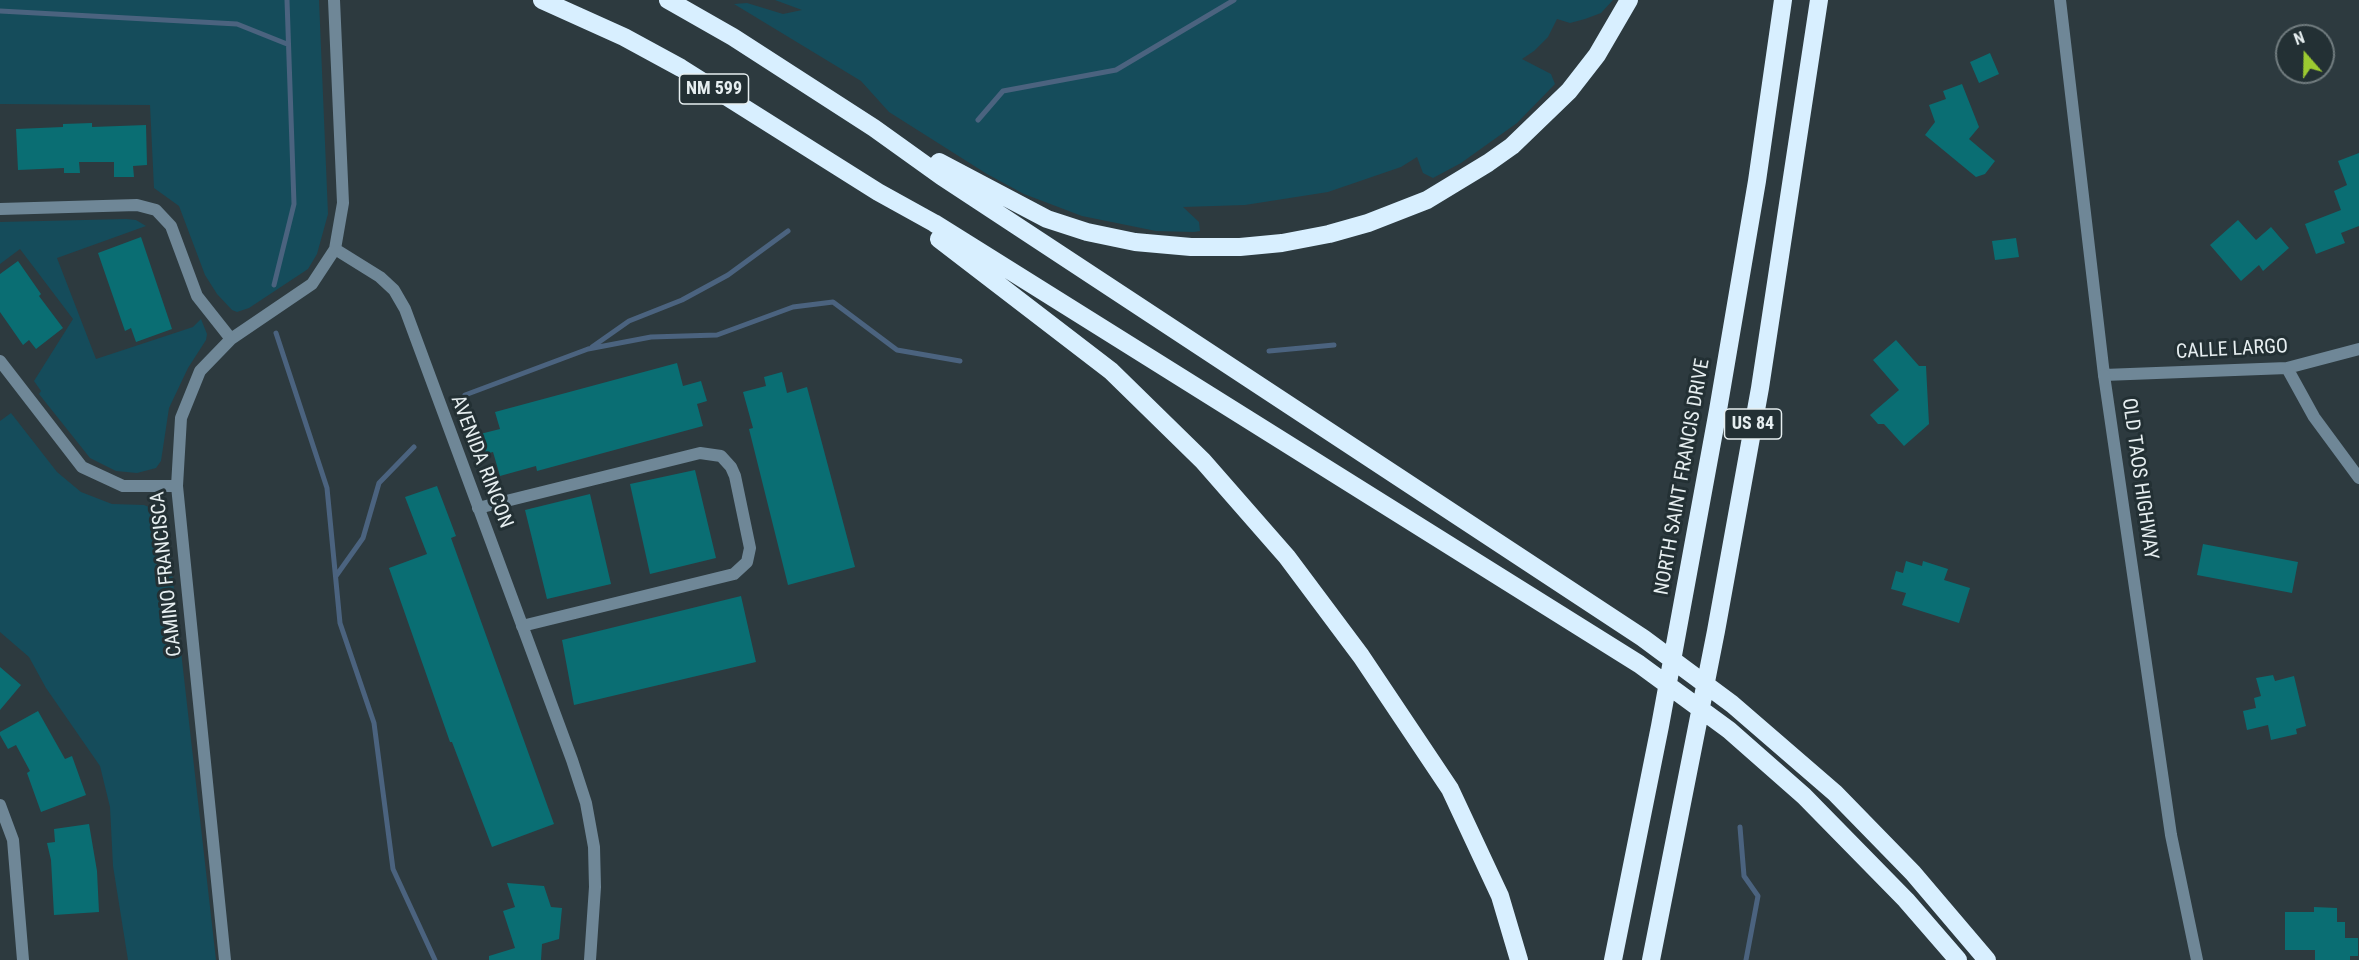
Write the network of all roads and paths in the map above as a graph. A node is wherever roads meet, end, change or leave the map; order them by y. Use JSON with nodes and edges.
{"nodes":[{"id":1,"x":333,"y":0,"type":"edge"},
{"id":2,"x":542,"y":0,"type":"edge"},
{"id":3,"x":668,"y":0,"type":"edge"},
{"id":4,"x":1629,"y":0,"type":"edge"},
{"id":5,"x":1783,"y":0,"type":"edge"},
{"id":6,"x":1819,"y":0,"type":"edge"},
{"id":7,"x":2060,"y":0,"type":"edge"},
{"id":8,"x":874,"y":128,"type":"junction"},
{"id":9,"x":878,"y":192,"type":"junction"},
{"id":10,"x":0,"y":209,"type":"edge"},
{"id":11,"x":335,"y":249,"type":"junction"},
{"id":12,"x":231,"y":339,"type":"junction"},
{"id":13,"x":2359,"y":349,"type":"edge"},
{"id":14,"x":0,"y":361,"type":"edge"},
{"id":15,"x":2287,"y":368,"type":"junction"},
{"id":16,"x":2104,"y":375,"type":"junction"},
{"id":17,"x":2359,"y":478,"type":"edge"},
{"id":18,"x":177,"y":486,"type":"junction"},
{"id":19,"x":478,"y":508,"type":"junction"},
{"id":20,"x":522,"y":626,"type":"junction"},
{"id":21,"x":0,"y":805,"type":"edge"},
{"id":22,"x":23,"y":960,"type":"edge"},
{"id":23,"x":225,"y":960,"type":"edge"},
{"id":24,"x":590,"y":960,"type":"edge"},
{"id":25,"x":1519,"y":960,"type":"edge"},
{"id":26,"x":1613,"y":960,"type":"edge"},
{"id":27,"x":1651,"y":960,"type":"edge"},
{"id":28,"x":1958,"y":960,"type":"edge"},
{"id":29,"x":1987,"y":960,"type":"edge"},
{"id":30,"x":2197,"y":960,"type":"edge"}],
"edges":[{"from":1,"to":11,"type":"street"},
{"from":2,"to":9,"type":"highway","number":"NM 599"},
{"from":3,"to":8,"type":"highway","number":"NM 599"},
{"from":4,"to":8,"type":"highway"},
{"from":5,"to":26,"type":"highway","name":"NORTH SAINT FRANCIS DRIVE","number":"US 84"},
{"from":6,"to":27,"type":"highway","number":"US 84"},
{"from":7,"to":16,"type":"street","name":"OLD TAOS HIGHWAY"},
{"from":8,"to":29,"type":"highway"},
{"from":9,"to":25,"type":"highway"},
{"from":9,"to":28,"type":"highway"},
{"from":10,"to":12,"type":"street"},
{"from":11,"to":12,"type":"street","name":"CAMINO FRANCISCA"},
{"from":11,"to":19,"type":"street","name":"AVENIDA RINCON"},
{"from":12,"to":18,"type":"street","name":"CAMINO FRANCISCA"},
{"from":13,"to":15,"type":"street","name":"CALLE LARGO"},
{"from":14,"to":18,"type":"street"},
{"from":15,"to":16,"type":"street","name":"CALLE LARGO"},
{"from":15,"to":17,"type":"street"},
{"from":16,"to":30,"type":"street","name":"OLD TAOS HIGHWAY"},
{"from":18,"to":23,"type":"street","name":"CAMINO FRANCISCA"},
{"from":19,"to":20,"type":"street","name":"AVENIDA RINCON"},
{"from":19,"to":20,"type":"street"},
{"from":20,"to":24,"type":"street","name":"AVENIDA RINCON"},
{"from":21,"to":22,"type":"street"}]}
